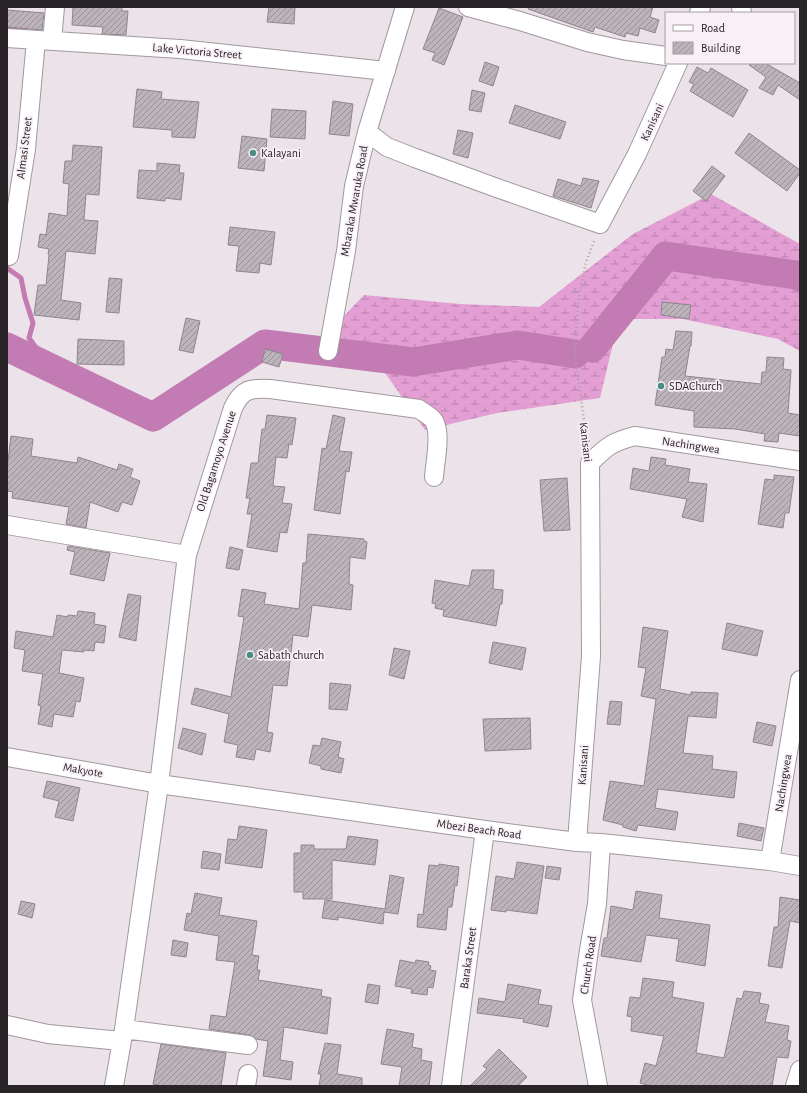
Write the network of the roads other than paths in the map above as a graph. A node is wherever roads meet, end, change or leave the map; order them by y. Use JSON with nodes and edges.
{"nodes":[{"id":1,"x":55,"y":7,"type":"edge"},
{"id":2,"x":405,"y":7,"type":"edge"},
{"id":3,"x":468,"y":7,"type":"edge"},
{"id":4,"x":7,"y":38,"type":"edge"},
{"id":5,"x":44,"y":40,"type":"junction"},
{"id":6,"x":665,"y":56,"type":"edge"},
{"id":7,"x":678,"y":64,"type":"edge"},
{"id":8,"x":386,"y":71,"type":"junction"},
{"id":9,"x":367,"y":132,"type":"junction"},
{"id":10,"x":9,"y":256,"type":"dead end"},
{"id":11,"x":328,"y":351,"type":"dead end"},
{"id":12,"x":800,"y":462,"type":"edge"},
{"id":13,"x":590,"y":463,"type":"joint"},
{"id":14,"x":434,"y":477,"type":"dead end"},
{"id":15,"x":7,"y":525,"type":"edge"},
{"id":16,"x":187,"y":555,"type":"junction"},
{"id":17,"x":800,"y":680,"type":"edge"},
{"id":18,"x":7,"y":757,"type":"edge"},
{"id":19,"x":159,"y":784,"type":"junction"},
{"id":20,"x":485,"y":830,"type":"junction"},
{"id":21,"x":577,"y":842,"type":"junction"},
{"id":22,"x":601,"y":843,"type":"junction"},
{"id":23,"x":770,"y":861,"type":"junction"},
{"id":24,"x":800,"y":866,"type":"edge"},
{"id":25,"x":7,"y":1025,"type":"edge"},
{"id":26,"x":122,"y":1035,"type":"junction"},
{"id":27,"x":248,"y":1045,"type":"dead end"},
{"id":28,"x":800,"y":1070,"type":"edge"},
{"id":29,"x":114,"y":1086,"type":"edge"},
{"id":30,"x":451,"y":1086,"type":"edge"},
{"id":31,"x":598,"y":1086,"type":"edge"},
{"id":32,"x":795,"y":1086,"type":"edge"}],
"edges":[{"from":1,"to":5,"type":"street","name":"Almasi Street"},
{"from":2,"to":8,"type":"street","name":"Mbaraka Mwaruka Road"},
{"from":3,"to":6,"type":"street"},
{"from":4,"to":5,"type":"street","name":"Lake Victoria Street"},
{"from":5,"to":8,"type":"street","name":"Lake Victoria Street"},
{"from":5,"to":10,"type":"street","name":"Almasi Street"},
{"from":7,"to":9,"type":"street","name":"Kanisani"},
{"from":8,"to":9,"type":"street","name":"Mbaraka Mwaruka Road"},
{"from":9,"to":11,"type":"street","name":"Mbaraka Mwaruka Road"},
{"from":12,"to":13,"type":"street","name":"Nachingwea"},
{"from":13,"to":21,"type":"street","name":"Kanisani"},
{"from":14,"to":16,"type":"street","name":"Old Bagamoyo Avenue"},
{"from":15,"to":16,"type":"street"},
{"from":16,"to":19,"type":"street","name":"Old Bagamoyo Avenue"},
{"from":17,"to":23,"type":"street","name":"Nachingwea"},
{"from":18,"to":19,"type":"street","name":"Makyote"},
{"from":19,"to":20,"type":"street","name":"Mbezi Beach Road"},
{"from":19,"to":26,"type":"street","name":"Old Bagamoyo Avenue"},
{"from":20,"to":21,"type":"street","name":"Mbezi Beach Road"},
{"from":20,"to":30,"type":"street","name":"Baraka Street"},
{"from":21,"to":22,"type":"street","name":"Mbezi Beach Road"},
{"from":22,"to":23,"type":"street","name":"Mbezi Beach Road"},
{"from":22,"to":31,"type":"street","name":"Church Road"},
{"from":23,"to":24,"type":"street","name":"Mbezi Beach Road"},
{"from":25,"to":26,"type":"street"},
{"from":26,"to":27,"type":"street"},
{"from":26,"to":29,"type":"street","name":"Old Bagamoyo Avenue"},
{"from":28,"to":32,"type":"street"}]}
